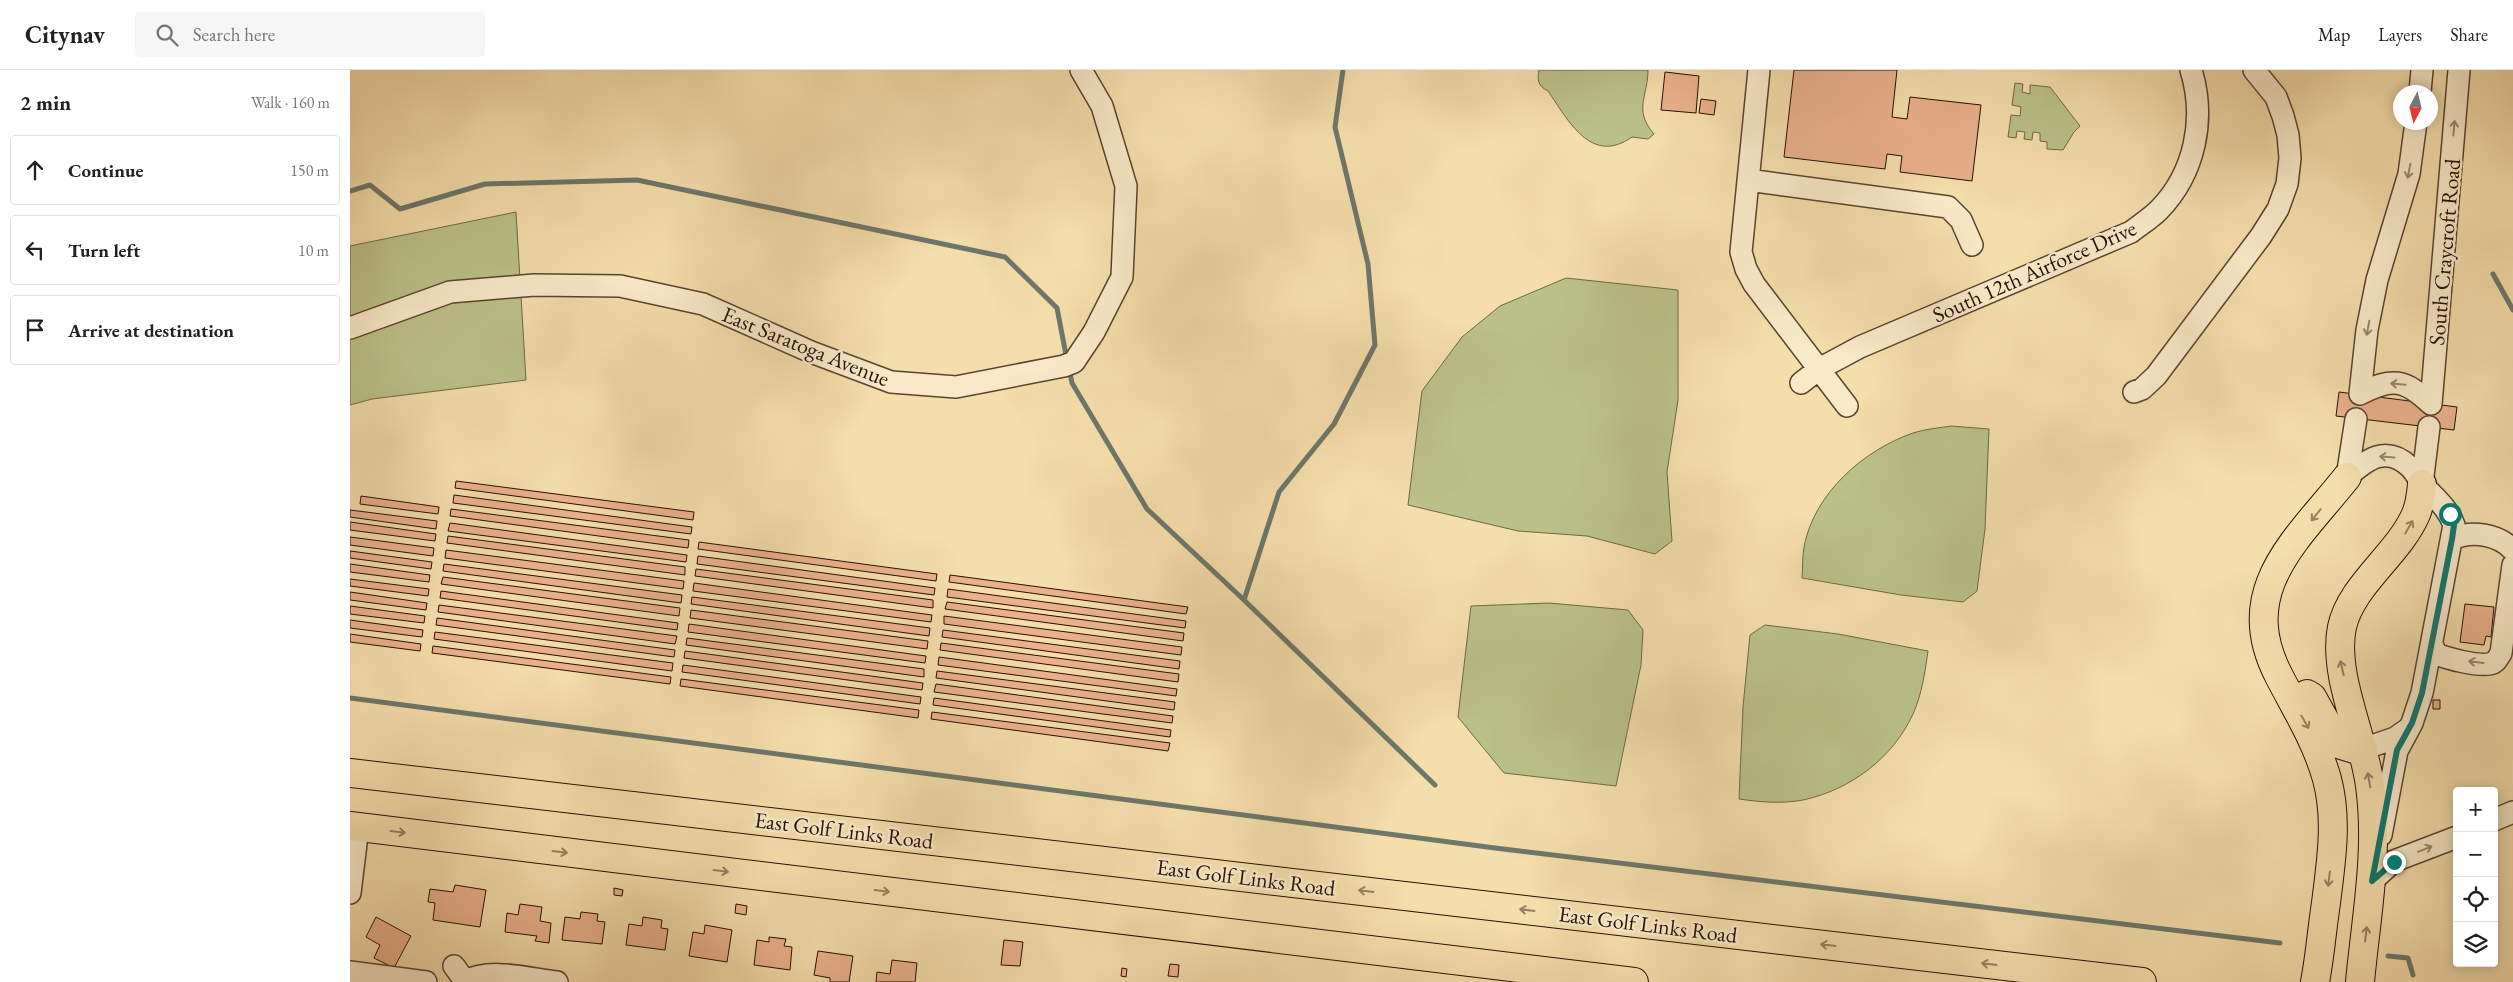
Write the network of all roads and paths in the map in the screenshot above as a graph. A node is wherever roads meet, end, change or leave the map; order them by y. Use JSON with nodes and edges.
{"nodes":[{"id":1,"x":1081,"y":70,"type":"edge"},
{"id":2,"x":1759,"y":70,"type":"edge"},
{"id":3,"x":2191,"y":70,"type":"edge"},
{"id":4,"x":2254,"y":70,"type":"edge"},
{"id":5,"x":2422,"y":70,"type":"edge"},
{"id":6,"x":2459,"y":70,"type":"edge"},
{"id":7,"x":2421,"y":85,"type":"edge"},
{"id":8,"x":2415,"y":130,"type":"edge"},
{"id":9,"x":1748,"y":180,"type":"junction"},
{"id":10,"x":1972,"y":245,"type":"dead end"},
{"id":11,"x":350,"y":328,"type":"edge"},
{"id":12,"x":1819,"y":369,"type":"junction"},
{"id":13,"x":1801,"y":383,"type":"dead end"},
{"id":14,"x":2134,"y":392,"type":"dead end"},
{"id":15,"x":1847,"y":406,"type":"dead end"},
{"id":16,"x":2356,"y":418,"type":"dead end"},
{"id":17,"x":2429,"y":427,"type":"dead end"},
{"id":18,"x":2347,"y":477,"type":"junction"},
{"id":19,"x":2422,"y":484,"type":"junction"},
{"id":20,"x":2450,"y":514,"type":"junction"},
{"id":21,"x":2513,"y":528,"type":"edge"},
{"id":22,"x":2452,"y":539,"type":"junction"},
{"id":23,"x":2513,"y":550,"type":"edge"},
{"id":24,"x":2513,"y":565,"type":"edge"},
{"id":25,"x":2432,"y":644,"type":"junction"},
{"id":26,"x":2278,"y":675,"type":"junction"},
{"id":27,"x":2408,"y":729,"type":"junction"},
{"id":28,"x":2363,"y":749,"type":"junction"},
{"id":29,"x":350,"y":773,"type":"edge"},
{"id":30,"x":2513,"y":812,"type":"edge"},
{"id":31,"x":2498,"y":818,"type":"edge"},
{"id":32,"x":354,"y":827,"type":"edge"},
{"id":33,"x":2453,"y":839,"type":"edge"},
{"id":34,"x":2372,"y":881,"type":"junction"},
{"id":35,"x":350,"y":893,"type":"edge"},
{"id":36,"x":350,"y":972,"type":"edge"},
{"id":37,"x":461,"y":976,"type":"edge"},
{"id":38,"x":426,"y":982,"type":"edge"},
{"id":39,"x":557,"y":982,"type":"edge"},
{"id":40,"x":1634,"y":982,"type":"edge"},
{"id":41,"x":2142,"y":982,"type":"edge"},
{"id":42,"x":2315,"y":982,"type":"edge"},
{"id":43,"x":2360,"y":982,"type":"edge"}],
"edges":[{"from":1,"to":11,"type":"street","name":"East Saratoga Avenue"},
{"from":2,"to":9,"type":"street"},
{"from":3,"to":12,"type":"street","name":"South 12th Airforce Drive"},
{"from":4,"to":14,"type":"street"},
{"from":5,"to":7,"type":"street"},
{"from":8,"to":6,"type":"street","name":"South Craycroft Road","one_way":true},
{"from":9,"to":10,"type":"street"},
{"from":9,"to":12,"type":"street"},
{"from":12,"to":13,"type":"street","name":"South 12th Airforce Drive"},
{"from":12,"to":15,"type":"street"},
{"from":16,"to":18,"type":"street"},
{"from":17,"to":19,"type":"street"},
{"from":19,"to":18,"type":"street","one_way":true},
{"from":18,"to":26,"type":"main road","one_way":true},
{"from":19,"to":20,"type":"street"},
{"from":28,"to":19,"type":"main road","one_way":true},
{"from":20,"to":21,"type":"street"},
{"from":20,"to":22,"type":"street"},
{"from":22,"to":23,"type":"street"},
{"from":22,"to":25,"type":"street"},
{"from":24,"to":25,"type":"street","one_way":true},
{"from":25,"to":27,"type":"street"},
{"from":26,"to":28,"type":"main road"},
{"from":26,"to":42,"type":"main road","one_way":true},
{"from":27,"to":28,"type":"street"},
{"from":27,"to":34,"type":"street"},
{"from":34,"to":28,"type":"main road","one_way":true},
{"from":41,"to":29,"type":"main road","name":"East Golf Links Road","one_way":true},
{"from":30,"to":31,"type":"street"},
{"from":32,"to":35,"type":"street"},
{"from":32,"to":40,"type":"main road","one_way":true},
{"from":34,"to":33,"type":"street","one_way":true},
{"from":43,"to":34,"type":"main road","one_way":true},
{"from":36,"to":38,"type":"street"},
{"from":37,"to":39,"type":"street"}]}
